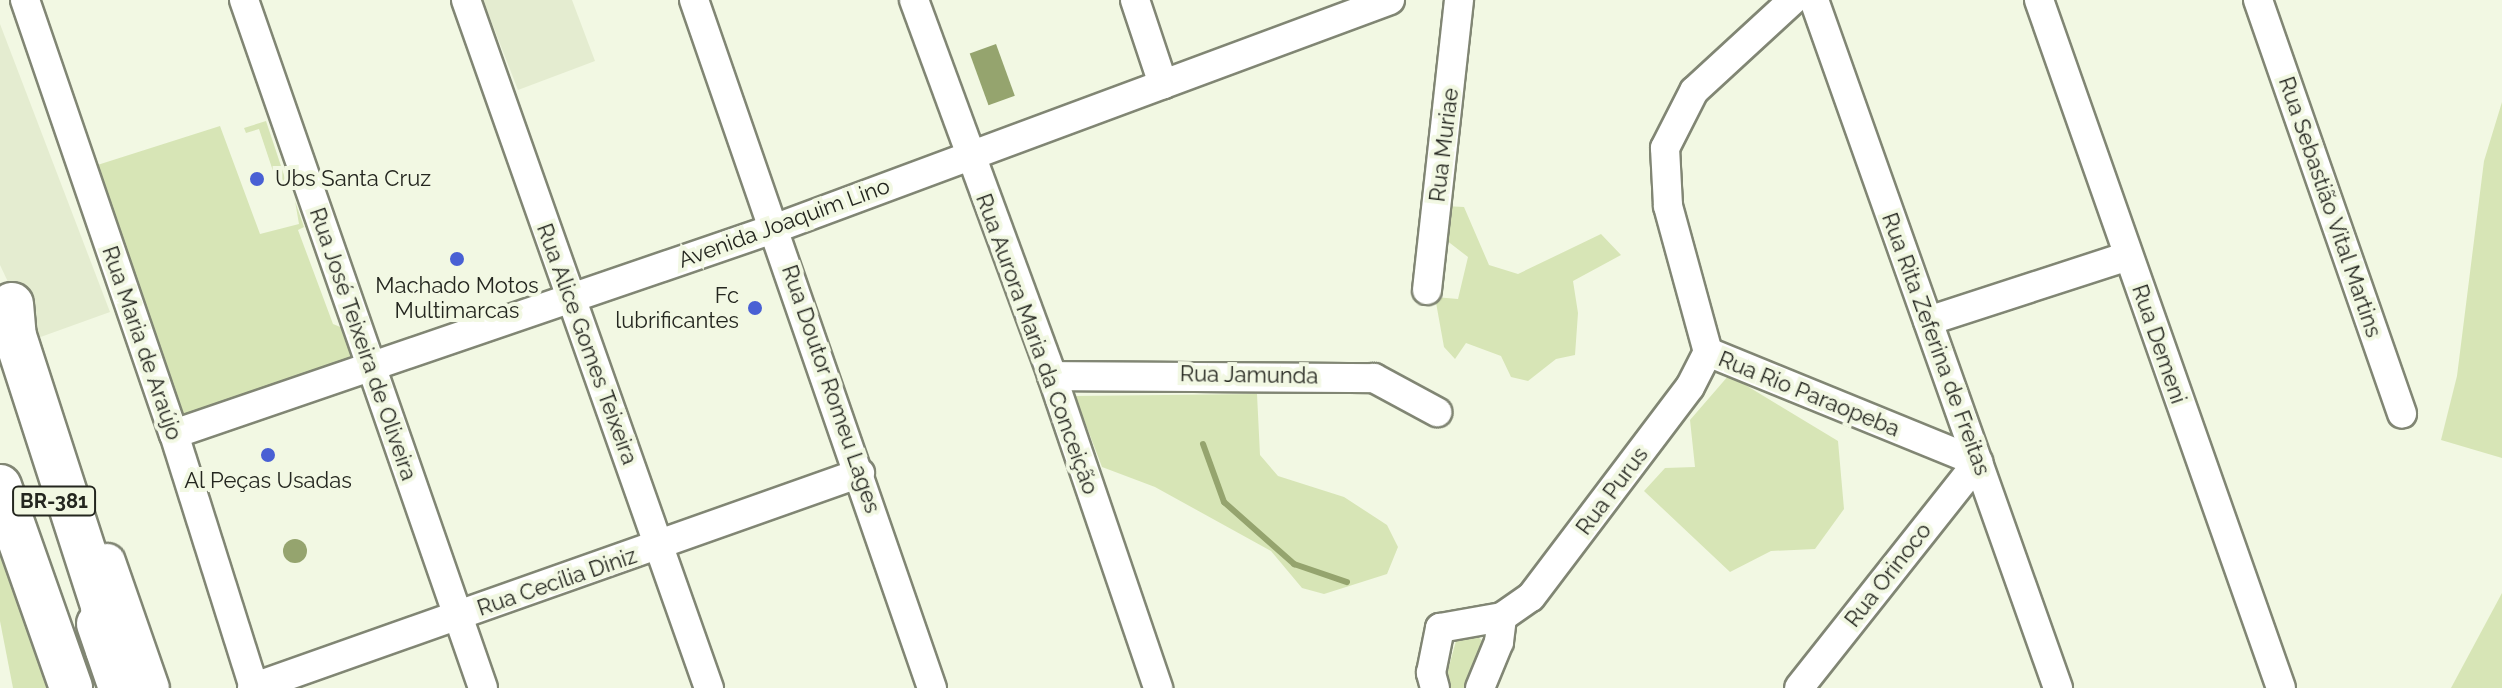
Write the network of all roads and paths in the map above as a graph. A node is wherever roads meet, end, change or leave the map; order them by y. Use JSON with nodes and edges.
{"nodes":[{"id":1,"x":25,"y":0,"type":"edge"},
{"id":2,"x":244,"y":0,"type":"edge"},
{"id":3,"x":466,"y":0,"type":"edge"},
{"id":4,"x":694,"y":0,"type":"edge"},
{"id":5,"x":914,"y":0,"type":"edge"},
{"id":6,"x":1135,"y":0,"type":"edge"},
{"id":7,"x":1459,"y":0,"type":"edge"},
{"id":8,"x":1793,"y":0,"type":"edge"},
{"id":9,"x":1814,"y":0,"type":"edge"},
{"id":10,"x":2039,"y":0,"type":"edge"},
{"id":11,"x":2258,"y":0,"type":"edge"},
{"id":12,"x":1374,"y":3,"type":"edge"},
{"id":13,"x":1163,"y":84,"type":"junction"},
{"id":14,"x":969,"y":155,"type":"junction"},
{"id":15,"x":776,"y":228,"type":"junction"},
{"id":16,"x":2128,"y":256,"type":"junction"},
{"id":17,"x":1427,"y":290,"type":"dead end"},
{"id":18,"x":6,"y":292,"type":"edge"},
{"id":19,"x":570,"y":299,"type":"junction"},
{"id":20,"x":1928,"y":321,"type":"junction"},
{"id":21,"x":0,"y":352,"type":"edge"},
{"id":22,"x":1708,"y":352,"type":"junction"},
{"id":23,"x":370,"y":367,"type":"junction"},
{"id":24,"x":1052,"y":376,"type":"junction"},
{"id":25,"x":1437,"y":412,"type":"dead end"},
{"id":26,"x":2402,"y":414,"type":"dead end"},
{"id":27,"x":174,"y":434,"type":"junction"},
{"id":28,"x":1978,"y":462,"type":"junction"},
{"id":29,"x":860,"y":473,"type":"junction"},
{"id":30,"x":0,"y":486,"type":"edge"},
{"id":31,"x":660,"y":546,"type":"junction"},
{"id":32,"x":28,"y":566,"type":"junction"},
{"id":33,"x":458,"y":616,"type":"junction"},
{"id":34,"x":1502,"y":617,"type":"junction"},
{"id":35,"x":114,"y":669,"type":"edge"},
{"id":36,"x":1810,"y":684,"type":"edge"},
{"id":37,"x":62,"y":688,"type":"edge"},
{"id":38,"x":71,"y":688,"type":"edge"},
{"id":39,"x":151,"y":688,"type":"edge"},
{"id":40,"x":253,"y":688,"type":"edge"},
{"id":41,"x":483,"y":688,"type":"edge"},
{"id":42,"x":709,"y":688,"type":"edge"},
{"id":43,"x":932,"y":688,"type":"edge"},
{"id":44,"x":1158,"y":688,"type":"edge"},
{"id":45,"x":1435,"y":688,"type":"edge"},
{"id":46,"x":1480,"y":688,"type":"edge"},
{"id":47,"x":2058,"y":688,"type":"edge"},
{"id":48,"x":2281,"y":688,"type":"edge"}],
"edges":[{"from":1,"to":27,"type":"street","name":"Rua Maria de Araújo"},
{"from":2,"to":23,"type":"street","name":"Rua José Teixeira de Oliveira"},
{"from":3,"to":19,"type":"street","name":"Rua Alice Gomes Teixeira"},
{"from":4,"to":15,"type":"street","name":"Rua Doutor Romeu Lages"},
{"from":5,"to":14,"type":"street","name":"Rua Aurora Maria da Conceição"},
{"from":6,"to":13,"type":"street"},
{"from":7,"to":17,"type":"street","name":"Rua Muriae"},
{"from":8,"to":22,"type":"street","name":"Rua Rio Paraopeba"},
{"from":9,"to":20,"type":"street","name":"Rua Rita Zeferina de Freitas"},
{"from":10,"to":16,"type":"street","name":"Rua Demeni"},
{"from":11,"to":26,"type":"street","name":"Rua Sebastião Vital Martins"},
{"from":12,"to":13,"type":"street","name":"Avenida Joaquim Lino"},
{"from":13,"to":14,"type":"street","name":"Avenida Joaquim Lino"},
{"from":14,"to":15,"type":"street","name":"Avenida Joaquim Lino"},
{"from":14,"to":24,"type":"street","name":"Rua Aurora Maria da Conceição"},
{"from":15,"to":19,"type":"street","name":"Avenida Joaquim Lino"},
{"from":15,"to":29,"type":"street","name":"Rua Doutor Romeu Lages"},
{"from":16,"to":20,"type":"street"},
{"from":16,"to":48,"type":"street","name":"Rua Demeni"},
{"from":18,"to":35,"type":"highway"},
{"from":18,"to":39,"type":"main road","number":"BR-381"},
{"from":19,"to":23,"type":"street","name":"Avenida Joaquim Lino"},
{"from":19,"to":31,"type":"street","name":"Rua Alice Gomes Teixeira"},
{"from":20,"to":28,"type":"street","name":"Rua Rita Zeferina de Freitas"},
{"from":21,"to":35,"type":"highway","number":"BR-381"},
{"from":22,"to":28,"type":"street","name":"Rua Rio Paraopeba"},
{"from":22,"to":34,"type":"street","name":"Rua Purus"},
{"from":23,"to":27,"type":"street","name":"Avenida Joaquim Lino"},
{"from":23,"to":33,"type":"street","name":"Rua José Teixeira de Oliveira"},
{"from":24,"to":25,"type":"street","name":"Rua Jamunda"},
{"from":24,"to":44,"type":"street","name":"Rua Aurora Maria da Conceição"},
{"from":27,"to":40,"type":"street","name":"Rua Maria de Araújo"},
{"from":28,"to":36,"type":"street","name":"Rua Orinoco"},
{"from":28,"to":47,"type":"street","name":"Rua Rita Zeferina de Freitas"},
{"from":29,"to":31,"type":"street","name":"Rua Cecília Diniz"},
{"from":29,"to":43,"type":"street","name":"Rua Doutor Romeu Lages"},
{"from":30,"to":32,"type":"highway","number":"BR-381"},
{"from":31,"to":33,"type":"street","name":"Rua Cecília Diniz"},
{"from":31,"to":42,"type":"street","name":"Rua Alice Gomes Teixeira"},
{"from":32,"to":37,"type":"highway"},
{"from":32,"to":38,"type":"highway","number":"BR-381"},
{"from":33,"to":40,"type":"street","name":"Rua Cecília Diniz"},
{"from":33,"to":41,"type":"street","name":"Rua José Teixeira de Oliveira"},
{"from":34,"to":45,"type":"street"},
{"from":34,"to":46,"type":"street"}]}
